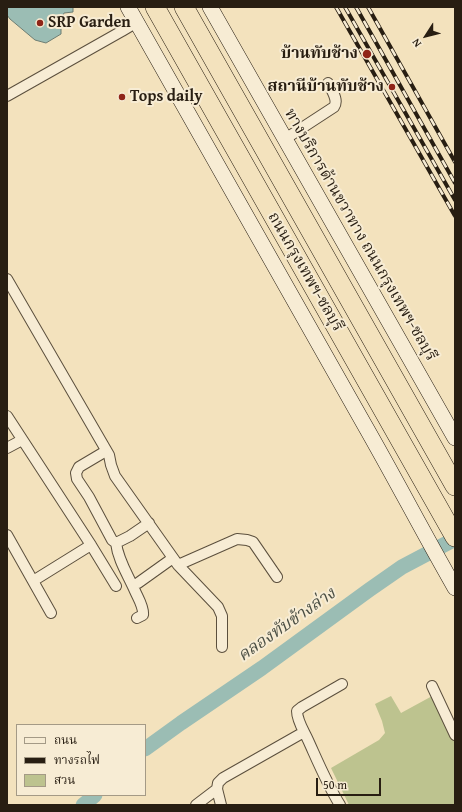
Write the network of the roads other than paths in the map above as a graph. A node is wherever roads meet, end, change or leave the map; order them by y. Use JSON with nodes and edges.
{"nodes":[{"id":1,"x":128,"y":7,"type":"edge"},
{"id":2,"x":155,"y":7,"type":"edge"},
{"id":3,"x":184,"y":7,"type":"edge"},
{"id":4,"x":210,"y":7,"type":"edge"},
{"id":5,"x":137,"y":22,"type":"junction"},
{"id":6,"x":328,"y":83,"type":"dead end"},
{"id":7,"x":7,"y":96,"type":"edge"},
{"id":8,"x":285,"y":139,"type":"junction"},
{"id":9,"x":7,"y":279,"type":"edge"},
{"id":10,"x":7,"y":416,"type":"edge"},
{"id":11,"x":455,"y":438,"type":"edge"},
{"id":12,"x":22,"y":440,"type":"junction"},
{"id":13,"x":7,"y":448,"type":"edge"},
{"id":14,"x":106,"y":451,"type":"junction"},
{"id":15,"x":455,"y":486,"type":"edge"},
{"id":16,"x":148,"y":523,"type":"junction"},
{"id":17,"x":7,"y":535,"type":"edge"},
{"id":18,"x":455,"y":537,"type":"edge"},
{"id":19,"x":116,"y":543,"type":"junction"},
{"id":20,"x":91,"y":545,"type":"junction"},
{"id":21,"x":175,"y":562,"type":"junction"},
{"id":22,"x":277,"y":577,"type":"dead end"},
{"id":23,"x":33,"y":581,"type":"junction"},
{"id":24,"x":138,"y":583,"type":"dead end"},
{"id":25,"x":116,"y":586,"type":"dead end"},
{"id":26,"x":455,"y":588,"type":"edge"},
{"id":27,"x":51,"y":613,"type":"dead end"},
{"id":28,"x":137,"y":618,"type":"dead end"},
{"id":29,"x":222,"y":647,"type":"dead end"},
{"id":30,"x":342,"y":684,"type":"dead end"},
{"id":31,"x":432,"y":686,"type":"dead end"},
{"id":32,"x":304,"y":732,"type":"junction"},
{"id":33,"x":455,"y":735,"type":"edge"},
{"id":34,"x":217,"y":789,"type":"junction"},
{"id":35,"x":196,"y":805,"type":"edge"},
{"id":36,"x":221,"y":805,"type":"edge"},
{"id":37,"x":340,"y":805,"type":"edge"}],
"edges":[{"from":1,"to":5,"type":"main road"},
{"from":2,"to":18,"type":"highway","name":"ถนนกรุงเทพฯ-ชลบุรี"},
{"from":3,"to":15,"type":"highway","name":"ถนนกรุงเทพฯ-ชลบุรี"},
{"from":4,"to":8,"type":"main road","name":"ทางบริการด้านขวาทาง ถนนกรุงเทพฯ-ชลบุรี"},
{"from":5,"to":7,"type":"street"},
{"from":5,"to":26,"type":"main road"},
{"from":6,"to":8,"type":"street"},
{"from":8,"to":11,"type":"main road","name":"ทางบริการด้านขวาทาง ถนนกรุงเทพฯ-ชลบุรี"},
{"from":9,"to":14,"type":"street"},
{"from":10,"to":12,"type":"street"},
{"from":12,"to":13,"type":"street"},
{"from":12,"to":20,"type":"street"},
{"from":14,"to":16,"type":"street"},
{"from":14,"to":19,"type":"street"},
{"from":16,"to":19,"type":"street"},
{"from":16,"to":21,"type":"street"},
{"from":17,"to":23,"type":"street"},
{"from":19,"to":28,"type":"street"},
{"from":20,"to":23,"type":"street"},
{"from":20,"to":25,"type":"street"},
{"from":21,"to":22,"type":"street"},
{"from":21,"to":24,"type":"street"},
{"from":21,"to":29,"type":"street"},
{"from":23,"to":27,"type":"street"},
{"from":30,"to":32,"type":"street"},
{"from":31,"to":33,"type":"street"},
{"from":32,"to":34,"type":"street"},
{"from":32,"to":37,"type":"street"},
{"from":34,"to":35,"type":"street"},
{"from":34,"to":36,"type":"street"}]}
